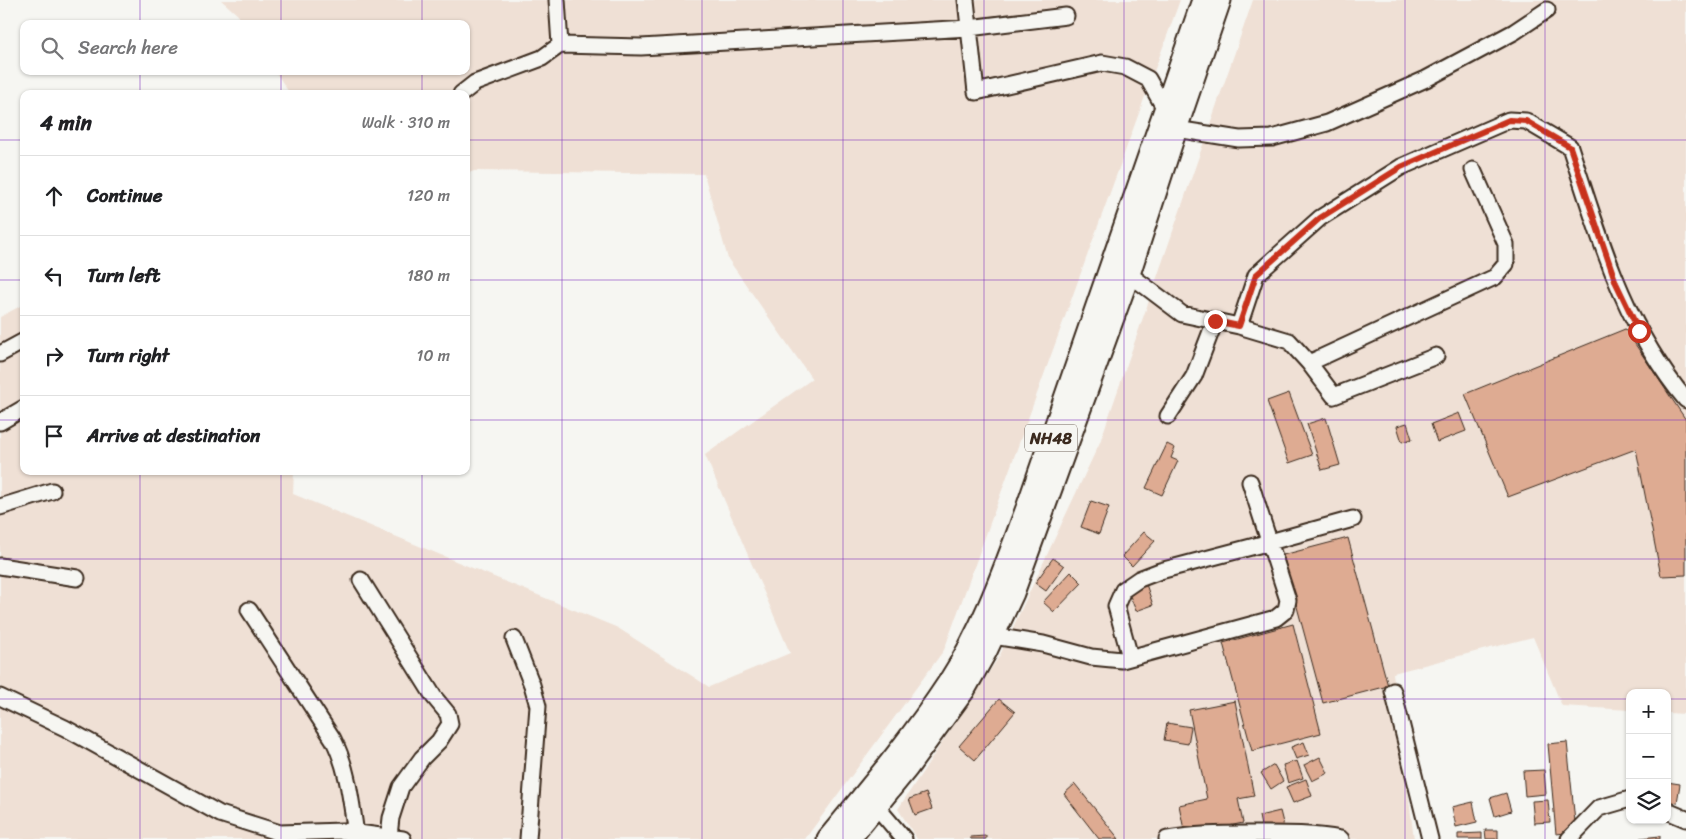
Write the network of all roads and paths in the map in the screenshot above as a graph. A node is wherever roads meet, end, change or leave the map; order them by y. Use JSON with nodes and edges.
{"nodes":[{"id":1,"x":556,"y":0,"type":"edge"},
{"id":2,"x":966,"y":0,"type":"edge"},
{"id":3,"x":1203,"y":0,"type":"edge"},
{"id":4,"x":1220,"y":0,"type":"edge"},
{"id":5,"x":1547,"y":10,"type":"dead end"},
{"id":6,"x":1066,"y":16,"type":"dead end"},
{"id":7,"x":970,"y":28,"type":"junction"},
{"id":8,"x":560,"y":46,"type":"junction"},
{"id":9,"x":466,"y":90,"type":"edge"},
{"id":10,"x":1165,"y":109,"type":"junction"},
{"id":11,"x":1176,"y":129,"type":"junction"},
{"id":12,"x":1473,"y":170,"type":"dead end"},
{"id":13,"x":1128,"y":274,"type":"junction"},
{"id":14,"x":1215,"y":321,"type":"junction"},
{"id":15,"x":1239,"y":326,"type":"junction"},
{"id":16,"x":20,"y":343,"type":"edge"},
{"id":17,"x":0,"y":354,"type":"edge"},
{"id":18,"x":1436,"y":356,"type":"dead end"},
{"id":19,"x":1308,"y":363,"type":"junction"},
{"id":20,"x":1686,"y":400,"type":"edge"},
{"id":21,"x":20,"y":410,"type":"edge"},
{"id":22,"x":1168,"y":416,"type":"dead end"},
{"id":23,"x":0,"y":422,"type":"edge"},
{"id":24,"x":1250,"y":482,"type":"dead end"},
{"id":25,"x":52,"y":491,"type":"dead end"},
{"id":26,"x":0,"y":507,"type":"edge"},
{"id":27,"x":1353,"y":519,"type":"dead end"},
{"id":28,"x":1270,"y":542,"type":"junction"},
{"id":29,"x":0,"y":566,"type":"edge"},
{"id":30,"x":77,"y":578,"type":"dead end"},
{"id":31,"x":361,"y":580,"type":"dead end"},
{"id":32,"x":249,"y":610,"type":"dead end"},
{"id":33,"x":993,"y":636,"type":"junction"},
{"id":34,"x":514,"y":640,"type":"dead end"},
{"id":35,"x":1130,"y":657,"type":"junction"},
{"id":36,"x":1393,"y":691,"type":"dead end"},
{"id":37,"x":0,"y":697,"type":"edge"},
{"id":38,"x":1626,"y":799,"type":"edge"},
{"id":39,"x":870,"y":801,"type":"junction"},
{"id":40,"x":1671,"y":813,"type":"edge"},
{"id":41,"x":1686,"y":819,"type":"edge"},
{"id":42,"x":356,"y":834,"type":"junction"},
{"id":43,"x":396,"y":838,"type":"edge"},
{"id":44,"x":528,"y":839,"type":"edge"},
{"id":45,"x":828,"y":839,"type":"edge"},
{"id":46,"x":849,"y":839,"type":"edge"},
{"id":47,"x":904,"y":839,"type":"edge"},
{"id":48,"x":1167,"y":839,"type":"edge"},
{"id":49,"x":1341,"y":839,"type":"edge"},
{"id":50,"x":1430,"y":839,"type":"edge"},
{"id":51,"x":1569,"y":839,"type":"edge"}],
"edges":[{"from":1,"to":8,"type":"street"},
{"from":2,"to":7,"type":"street"},
{"from":3,"to":10,"type":"highway","number":"NH48"},
{"from":4,"to":11,"type":"highway","number":"NH48"},
{"from":5,"to":11,"type":"street"},
{"from":6,"to":7,"type":"street"},
{"from":7,"to":8,"type":"street"},
{"from":7,"to":10,"type":"street"},
{"from":8,"to":9,"type":"street"},
{"from":10,"to":39,"type":"highway","number":"NH48"},
{"from":11,"to":13,"type":"highway","number":"NH48"},
{"from":12,"to":19,"type":"street"},
{"from":13,"to":14,"type":"street"},
{"from":13,"to":33,"type":"highway","number":"NH48"},
{"from":14,"to":15,"type":"street"},
{"from":14,"to":22,"type":"street"},
{"from":15,"to":19,"type":"street"},
{"from":15,"to":20,"type":"street"},
{"from":16,"to":17,"type":"street"},
{"from":18,"to":19,"type":"street"},
{"from":21,"to":23,"type":"street"},
{"from":24,"to":28,"type":"street"},
{"from":25,"to":26,"type":"street"},
{"from":27,"to":28,"type":"street"},
{"from":28,"to":35,"type":"street"},
{"from":28,"to":35,"type":"street"},
{"from":29,"to":30,"type":"street"},
{"from":31,"to":43,"type":"street"},
{"from":32,"to":42,"type":"street"},
{"from":33,"to":35,"type":"street"},
{"from":33,"to":39,"type":"highway","number":"NH48"},
{"from":34,"to":44,"type":"street"},
{"from":36,"to":50,"type":"street"},
{"from":37,"to":42,"type":"street"},
{"from":38,"to":51,"type":"street"},
{"from":39,"to":45,"type":"highway","number":"NH48"},
{"from":39,"to":46,"type":"highway","number":"NH48"},
{"from":39,"to":47,"type":"street"},
{"from":40,"to":41,"type":"street"},
{"from":42,"to":43,"type":"street"},
{"from":48,"to":49,"type":"street"}]}
